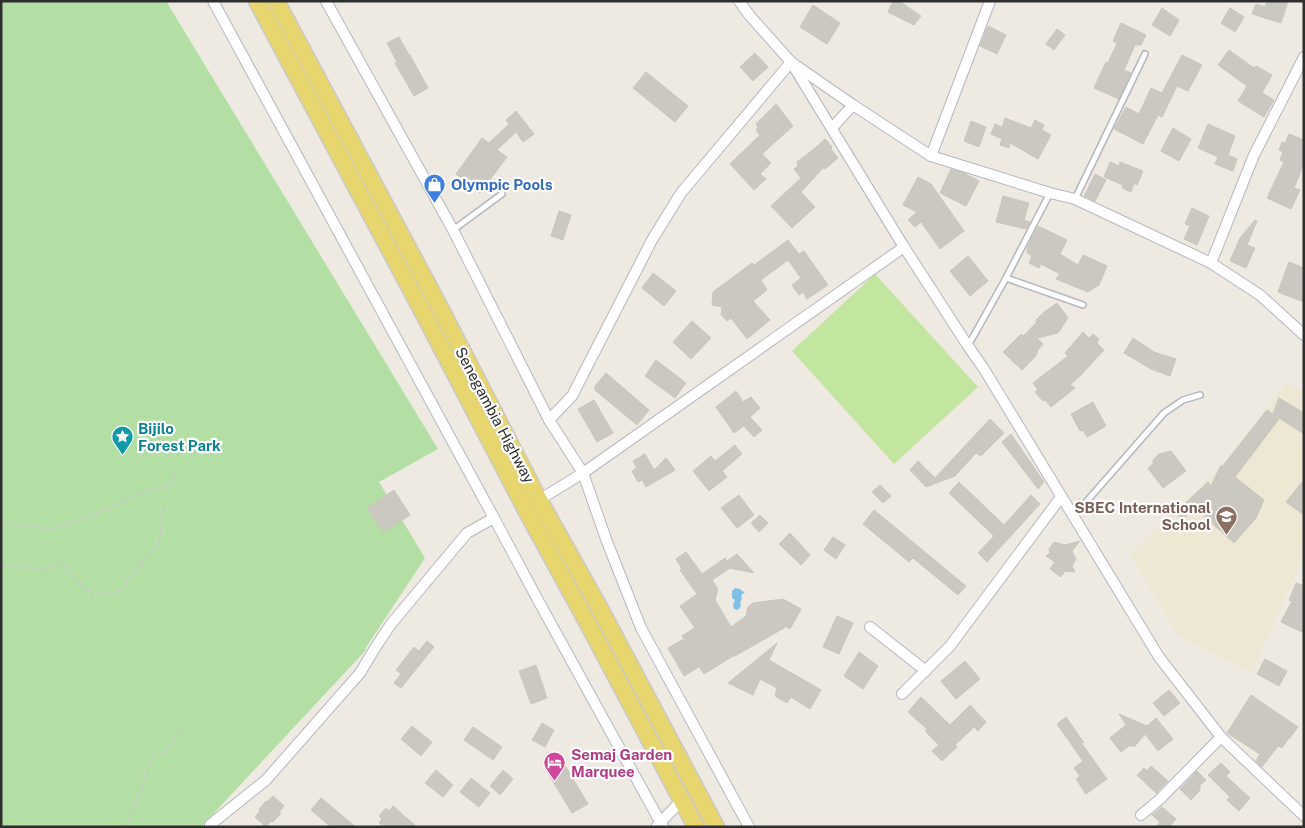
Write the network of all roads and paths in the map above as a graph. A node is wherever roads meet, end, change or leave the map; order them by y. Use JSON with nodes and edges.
{"nodes":[{"id":1,"x":213,"y":1,"type":"edge"},
{"id":2,"x":257,"y":1,"type":"edge"},
{"id":3,"x":276,"y":1,"type":"edge"},
{"id":4,"x":326,"y":1,"type":"edge"},
{"id":5,"x":739,"y":1,"type":"edge"},
{"id":6,"x":990,"y":1,"type":"edge"},
{"id":7,"x":1145,"y":54,"type":"dead end"},
{"id":8,"x":1304,"y":57,"type":"edge"},
{"id":9,"x":791,"y":62,"type":"junction"},
{"id":10,"x":853,"y":105,"type":"junction"},
{"id":11,"x":832,"y":128,"type":"junction"},
{"id":12,"x":931,"y":156,"type":"junction"},
{"id":13,"x":1050,"y":193,"type":"junction"},
{"id":14,"x":502,"y":194,"type":"dead end"},
{"id":15,"x":1075,"y":199,"type":"junction"},
{"id":16,"x":452,"y":230,"type":"junction"},
{"id":17,"x":904,"y":247,"type":"junction"},
{"id":18,"x":1212,"y":263,"type":"junction"},
{"id":19,"x":1006,"y":278,"type":"junction"},
{"id":20,"x":1083,"y":305,"type":"dead end"},
{"id":21,"x":1304,"y":335,"type":"edge"},
{"id":22,"x":968,"y":346,"type":"junction"},
{"id":23,"x":1200,"y":395,"type":"dead end"},
{"id":24,"x":549,"y":420,"type":"junction"},
{"id":25,"x":176,"y":469,"type":"dead end"},
{"id":26,"x":583,"y":473,"type":"junction"},
{"id":27,"x":1061,"y":497,"type":"junction"},
{"id":28,"x":539,"y":500,"type":"junction"},
{"id":29,"x":164,"y":506,"type":"dead end"},
{"id":30,"x":1073,"y":517,"type":"junction"},
{"id":31,"x":494,"y":518,"type":"junction"},
{"id":32,"x":1,"y":524,"type":"edge"},
{"id":33,"x":1,"y":563,"type":"edge"},
{"id":34,"x":870,"y":627,"type":"dead end"},
{"id":35,"x":926,"y":670,"type":"junction"},
{"id":36,"x":902,"y":694,"type":"dead end"},
{"id":37,"x":181,"y":728,"type":"dead end"},
{"id":38,"x":1221,"y":737,"type":"junction"},
{"id":39,"x":682,"y":800,"type":"junction"},
{"id":40,"x":1141,"y":815,"type":"dead end"},
{"id":41,"x":1304,"y":816,"type":"edge"},
{"id":42,"x":210,"y":825,"type":"dead end"},
{"id":43,"x":660,"y":825,"type":"edge"},
{"id":44,"x":123,"y":827,"type":"edge"},
{"id":45,"x":696,"y":827,"type":"edge"},
{"id":46,"x":716,"y":827,"type":"edge"},
{"id":47,"x":749,"y":827,"type":"edge"}],
"edges":[{"from":1,"to":31,"type":"street"},
{"from":2,"to":39,"type":"main road","name":"Senegambia Highway"},
{"from":3,"to":28,"type":"main road","name":"Senegambia Highway"},
{"from":4,"to":16,"type":"street"},
{"from":5,"to":9,"type":"street"},
{"from":6,"to":12,"type":"street"},
{"from":7,"to":15,"type":"lane"},
{"from":8,"to":18,"type":"street"},
{"from":9,"to":10,"type":"street"},
{"from":9,"to":11,"type":"street"},
{"from":9,"to":24,"type":"street"},
{"from":10,"to":11,"type":"street"},
{"from":10,"to":12,"type":"street"},
{"from":11,"to":17,"type":"street"},
{"from":12,"to":13,"type":"street"},
{"from":13,"to":15,"type":"street"},
{"from":13,"to":19,"type":"lane"},
{"from":14,"to":16,"type":"lane"},
{"from":15,"to":18,"type":"street"},
{"from":16,"to":24,"type":"street"},
{"from":17,"to":22,"type":"street"},
{"from":17,"to":26,"type":"street"},
{"from":18,"to":21,"type":"street"},
{"from":19,"to":20,"type":"lane"},
{"from":19,"to":22,"type":"lane"},
{"from":22,"to":27,"type":"street"},
{"from":23,"to":30,"type":"lane"},
{"from":24,"to":26,"type":"street"},
{"from":25,"to":32,"type":"path"},
{"from":26,"to":28,"type":"street"},
{"from":26,"to":47,"type":"street"},
{"from":27,"to":30,"type":"street"},
{"from":27,"to":35,"type":"street"},
{"from":28,"to":46,"type":"main road","name":"Senegambia Highway"},
{"from":29,"to":33,"type":"path"},
{"from":30,"to":38,"type":"street"},
{"from":31,"to":42,"type":"street"},
{"from":31,"to":43,"type":"street"},
{"from":34,"to":35,"type":"street"},
{"from":35,"to":36,"type":"street"},
{"from":37,"to":44,"type":"path"},
{"from":38,"to":40,"type":"street"},
{"from":38,"to":41,"type":"street"},
{"from":39,"to":43,"type":"street"},
{"from":39,"to":45,"type":"main road","name":"Senegambia Highway"}]}
